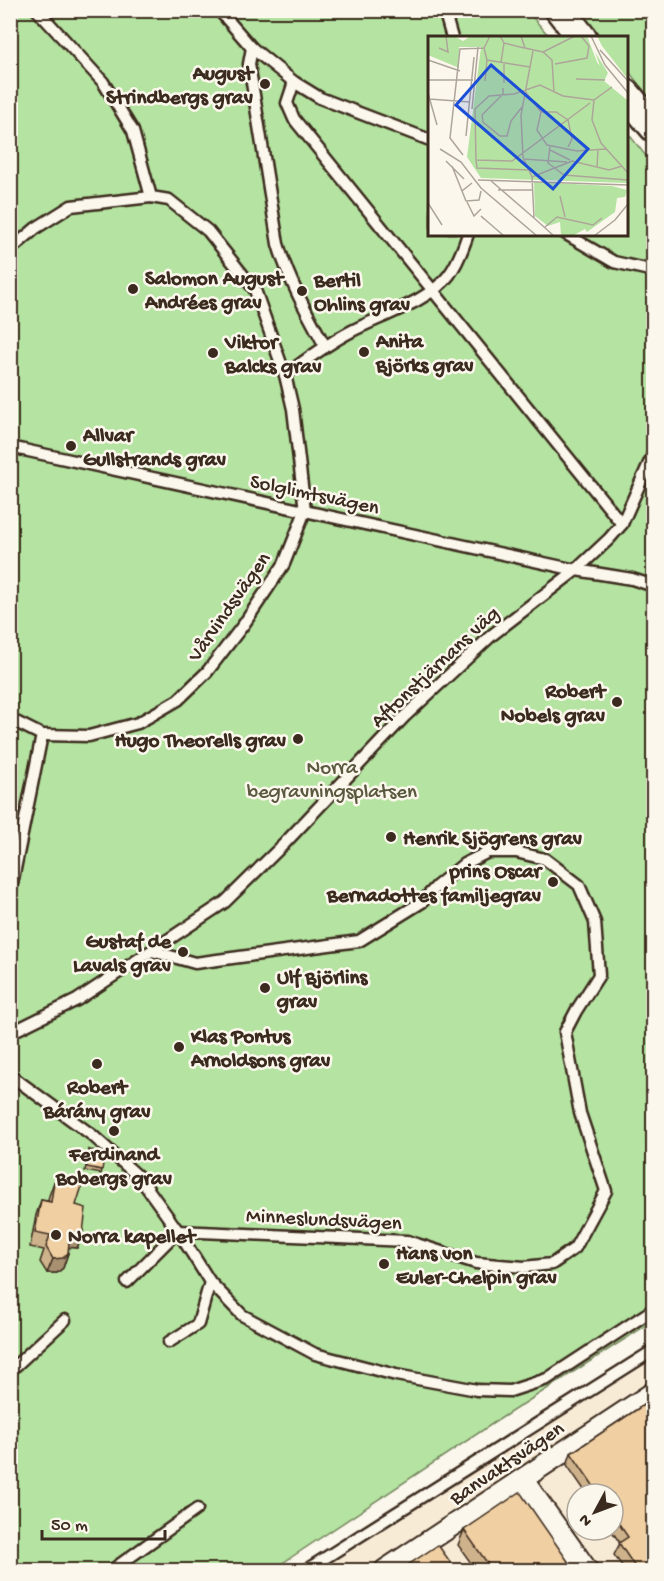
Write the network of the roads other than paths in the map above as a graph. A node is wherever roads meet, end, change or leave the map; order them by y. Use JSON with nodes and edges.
{"nodes":[{"id":1,"x":37,"y":10,"type":"edge"},
{"id":2,"x":219,"y":10,"type":"edge"},
{"id":3,"x":444,"y":10,"type":"edge"},
{"id":4,"x":560,"y":10,"type":"edge"},
{"id":5,"x":451,"y":36,"type":"edge"},
{"id":6,"x":580,"y":36,"type":"edge"},
{"id":7,"x":252,"y":48,"type":"junction"},
{"id":8,"x":294,"y":82,"type":"junction"},
{"id":9,"x":628,"y":95,"type":"edge"},
{"id":10,"x":654,"y":127,"type":"edge"},
{"id":11,"x":428,"y":139,"type":"edge"},
{"id":12,"x":151,"y":196,"type":"junction"},
{"id":13,"x":467,"y":236,"type":"edge"},
{"id":14,"x":569,"y":236,"type":"edge"},
{"id":15,"x":10,"y":250,"type":"edge"},
{"id":16,"x":654,"y":271,"type":"edge"},
{"id":17,"x":433,"y":291,"type":"junction"},
{"id":18,"x":325,"y":346,"type":"junction"},
{"id":19,"x":285,"y":375,"type":"junction"},
{"id":20,"x":10,"y":447,"type":"edge"},
{"id":21,"x":654,"y":452,"type":"edge"},
{"id":22,"x":305,"y":511,"type":"junction"},
{"id":23,"x":622,"y":524,"type":"junction"},
{"id":24,"x":576,"y":570,"type":"junction"},
{"id":25,"x":654,"y":586,"type":"edge"},
{"id":26,"x":10,"y":719,"type":"edge"},
{"id":27,"x":42,"y":735,"type":"junction"},
{"id":28,"x":10,"y":894,"type":"edge"},
{"id":29,"x":152,"y":951,"type":"junction"},
{"id":30,"x":10,"y":1033,"type":"edge"},
{"id":31,"x":10,"y":1075,"type":"edge"},
{"id":32,"x":178,"y":1231,"type":"junction"},
{"id":33,"x":127,"y":1282,"type":"dead end"},
{"id":34,"x":210,"y":1282,"type":"junction"},
{"id":35,"x":654,"y":1309,"type":"edge"},
{"id":36,"x":65,"y":1320,"type":"dead end"},
{"id":37,"x":169,"y":1342,"type":"dead end"},
{"id":38,"x":654,"y":1350,"type":"edge"},
{"id":39,"x":10,"y":1371,"type":"edge"},
{"id":40,"x":654,"y":1392,"type":"edge"},
{"id":41,"x":523,"y":1479,"type":"junction"},
{"id":42,"x":197,"y":1509,"type":"dead end"},
{"id":43,"x":112,"y":1570,"type":"edge"},
{"id":44,"x":306,"y":1570,"type":"edge"},
{"id":45,"x":386,"y":1570,"type":"edge"},
{"id":46,"x":587,"y":1570,"type":"edge"}],
"edges":[{"from":1,"to":12,"type":"lane"},
{"from":2,"to":7,"type":"lane"},
{"from":3,"to":5,"type":"lane"},
{"from":4,"to":6,"type":"street"},
{"from":7,"to":8,"type":"lane"},
{"from":7,"to":18,"type":"lane"},
{"from":8,"to":11,"type":"lane"},
{"from":8,"to":17,"type":"lane"},
{"from":9,"to":10,"type":"street"},
{"from":12,"to":15,"type":"lane"},
{"from":12,"to":19,"type":"lane","name":"Vårvindsvägen"},
{"from":13,"to":17,"type":"lane"},
{"from":14,"to":16,"type":"lane"},
{"from":17,"to":18,"type":"lane"},
{"from":17,"to":23,"type":"lane"},
{"from":18,"to":19,"type":"lane"},
{"from":19,"to":22,"type":"lane","name":"Vårvindsvägen"},
{"from":20,"to":22,"type":"lane","name":"Solglimtsvägen"},
{"from":21,"to":23,"type":"lane","name":"Aftonstjärnans väg"},
{"from":22,"to":24,"type":"lane","name":"Solglimtsvägen"},
{"from":22,"to":27,"type":"lane","name":"Vårvindsvägen"},
{"from":23,"to":24,"type":"lane","name":"Aftonstjärnans väg"},
{"from":24,"to":25,"type":"lane","name":"Solglimtsvägen"},
{"from":24,"to":29,"type":"lane","name":"Aftonstjärnans väg"},
{"from":26,"to":27,"type":"lane"},
{"from":27,"to":28,"type":"lane"},
{"from":29,"to":30,"type":"lane","name":"Aftonstjärnans väg"},
{"from":29,"to":32,"type":"lane","name":"Minneslundsvägen"},
{"from":31,"to":32,"type":"lane"},
{"from":32,"to":33,"type":"lane"},
{"from":32,"to":34,"type":"lane"},
{"from":34,"to":35,"type":"lane"},
{"from":34,"to":37,"type":"lane"},
{"from":36,"to":39,"type":"lane"},
{"from":38,"to":44,"type":"lane"},
{"from":40,"to":41,"type":"street","name":"Banvaktsvägen"},
{"from":41,"to":45,"type":"street","name":"Banvaktsvägen"},
{"from":41,"to":46,"type":"street"},
{"from":42,"to":43,"type":"lane"}]}
